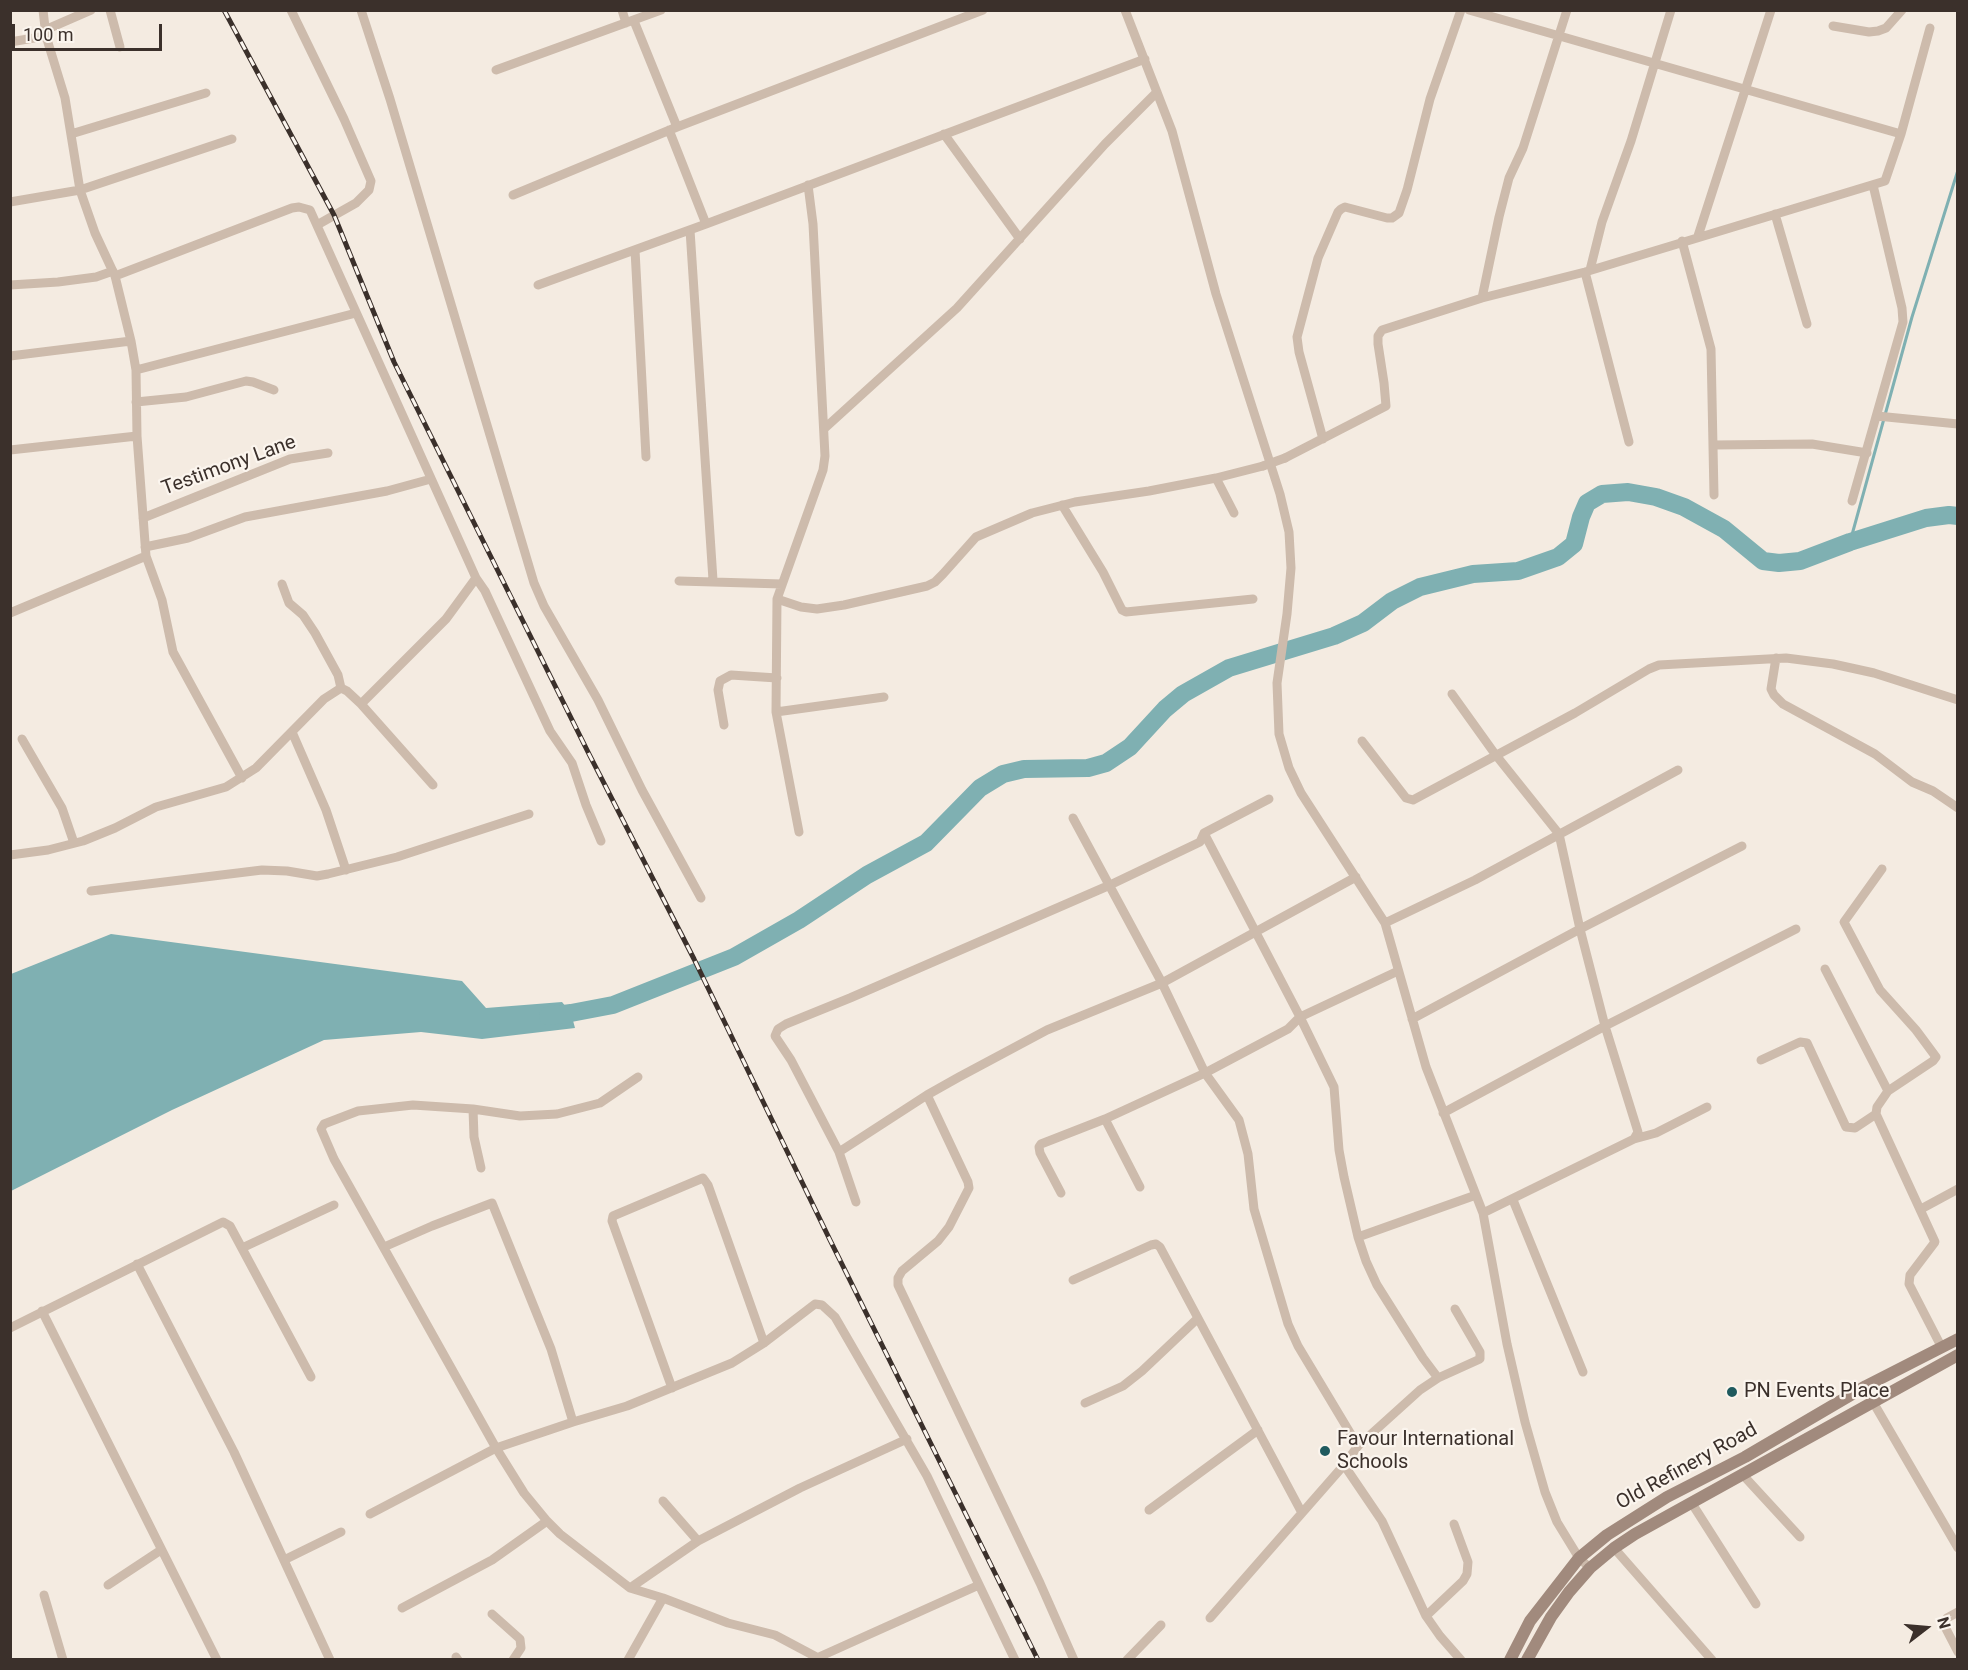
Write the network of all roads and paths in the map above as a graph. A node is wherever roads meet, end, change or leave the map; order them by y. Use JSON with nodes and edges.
{"nodes":[{"id":1,"x":43,"y":10,"type":"edge"},
{"id":2,"x":91,"y":10,"type":"edge"},
{"id":3,"x":110,"y":10,"type":"edge"},
{"id":4,"x":291,"y":10,"type":"edge"},
{"id":5,"x":361,"y":10,"type":"edge"},
{"id":6,"x":622,"y":10,"type":"edge"},
{"id":7,"x":661,"y":10,"type":"edge"},
{"id":8,"x":983,"y":10,"type":"edge"},
{"id":9,"x":1125,"y":10,"type":"edge"},
{"id":10,"x":1461,"y":10,"type":"edge"},
{"id":11,"x":1469,"y":10,"type":"edge"},
{"id":12,"x":1567,"y":10,"type":"edge"},
{"id":13,"x":1671,"y":10,"type":"edge"},
{"id":14,"x":1771,"y":10,"type":"edge"},
{"id":15,"x":1902,"y":10,"type":"edge"},
{"id":16,"x":963,"y":14,"type":"edge"},
{"id":17,"x":630,"y":22,"type":"junction"},
{"id":18,"x":1833,"y":26,"type":"dead end"},
{"id":19,"x":1930,"y":28,"type":"dead end"},
{"id":20,"x":45,"y":33,"type":"junction"},
{"id":21,"x":1559,"y":35,"type":"junction"},
{"id":22,"x":10,"y":42,"type":"edge"},
{"id":23,"x":120,"y":48,"type":"dead end"},
{"id":24,"x":1145,"y":59,"type":"junction"},
{"id":25,"x":1655,"y":63,"type":"junction"},
{"id":26,"x":496,"y":70,"type":"dead end"},
{"id":27,"x":1744,"y":89,"type":"junction"},
{"id":28,"x":1157,"y":92,"type":"junction"},
{"id":29,"x":206,"y":93,"type":"dead end"},
{"id":30,"x":673,"y":128,"type":"junction"},
{"id":31,"x":71,"y":134,"type":"junction"},
{"id":32,"x":944,"y":134,"type":"junction"},
{"id":33,"x":1901,"y":134,"type":"junction"},
{"id":34,"x":232,"y":139,"type":"dead end"},
{"id":35,"x":808,"y":185,"type":"junction"},
{"id":36,"x":1873,"y":185,"type":"junction"},
{"id":37,"x":81,"y":190,"type":"junction"},
{"id":38,"x":513,"y":195,"type":"dead end"},
{"id":39,"x":10,"y":202,"type":"edge"},
{"id":40,"x":1775,"y":214,"type":"junction"},
{"id":41,"x":706,"y":224,"type":"junction"},
{"id":42,"x":317,"y":225,"type":"junction"},
{"id":43,"x":690,"y":230,"type":"junction"},
{"id":44,"x":1698,"y":236,"type":"junction"},
{"id":45,"x":1020,"y":239,"type":"junction"},
{"id":46,"x":1682,"y":241,"type":"junction"},
{"id":47,"x":635,"y":250,"type":"junction"},
{"id":48,"x":1588,"y":271,"type":"junction"},
{"id":49,"x":114,"y":274,"type":"junction"},
{"id":50,"x":10,"y":285,"type":"edge"},
{"id":51,"x":538,"y":285,"type":"dead end"},
{"id":52,"x":1482,"y":298,"type":"junction"},
{"id":53,"x":356,"y":313,"type":"junction"},
{"id":54,"x":1807,"y":324,"type":"dead end"},
{"id":55,"x":131,"y":341,"type":"junction"},
{"id":56,"x":10,"y":356,"type":"edge"},
{"id":57,"x":136,"y":370,"type":"junction"},
{"id":58,"x":274,"y":390,"type":"dead end"},
{"id":59,"x":136,"y":402,"type":"junction"},
{"id":60,"x":1882,"y":417,"type":"junction"},
{"id":61,"x":1958,"y":424,"type":"edge"},
{"id":62,"x":825,"y":428,"type":"junction"},
{"id":63,"x":137,"y":436,"type":"junction"},
{"id":64,"x":1323,"y":439,"type":"junction"},
{"id":65,"x":1629,"y":442,"type":"dead end"},
{"id":66,"x":1713,"y":445,"type":"junction"},
{"id":67,"x":10,"y":450,"type":"edge"},
{"id":68,"x":328,"y":453,"type":"dead end"},
{"id":69,"x":1867,"y":453,"type":"junction"},
{"id":70,"x":646,"y":457,"type":"dead end"},
{"id":71,"x":1216,"y":478,"type":"junction"},
{"id":72,"x":432,"y":479,"type":"junction"},
{"id":73,"x":1714,"y":495,"type":"dead end"},
{"id":74,"x":1852,"y":501,"type":"dead end"},
{"id":75,"x":1062,"y":505,"type":"junction"},
{"id":76,"x":1234,"y":513,"type":"dead end"},
{"id":77,"x":143,"y":518,"type":"junction"},
{"id":78,"x":145,"y":551,"type":"junction"},
{"id":79,"x":476,"y":578,"type":"junction"},
{"id":80,"x":713,"y":580,"type":"junction"},
{"id":81,"x":679,"y":581,"type":"dead end"},
{"id":82,"x":282,"y":584,"type":"dead end"},
{"id":83,"x":782,"y":584,"type":"junction"},
{"id":84,"x":1253,"y":599,"type":"dead end"},
{"id":85,"x":777,"y":600,"type":"junction"},
{"id":86,"x":10,"y":613,"type":"edge"},
{"id":87,"x":1776,"y":658,"type":"junction"},
{"id":88,"x":777,"y":678,"type":"junction"},
{"id":89,"x":341,"y":688,"type":"junction"},
{"id":90,"x":1452,"y":694,"type":"dead end"},
{"id":91,"x":884,"y":697,"type":"dead end"},
{"id":92,"x":1958,"y":700,"type":"edge"},
{"id":93,"x":361,"y":704,"type":"junction"},
{"id":94,"x":776,"y":712,"type":"junction"},
{"id":95,"x":724,"y":725,"type":"dead end"},
{"id":96,"x":292,"y":732,"type":"junction"},
{"id":97,"x":22,"y":739,"type":"dead end"},
{"id":98,"x":1362,"y":741,"type":"dead end"},
{"id":99,"x":1495,"y":754,"type":"junction"},
{"id":100,"x":1678,"y":770,"type":"dead end"},
{"id":101,"x":242,"y":778,"type":"junction"},
{"id":102,"x":433,"y":785,"type":"dead end"},
{"id":103,"x":1269,"y":799,"type":"dead end"},
{"id":104,"x":1958,"y":808,"type":"edge"},
{"id":105,"x":529,"y":814,"type":"dead end"},
{"id":106,"x":1073,"y":818,"type":"dead end"},
{"id":107,"x":799,"y":832,"type":"dead end"},
{"id":108,"x":1204,"y":833,"type":"junction"},
{"id":109,"x":1560,"y":834,"type":"junction"},
{"id":110,"x":601,"y":841,"type":"dead end"},
{"id":111,"x":75,"y":843,"type":"junction"},
{"id":112,"x":1742,"y":846,"type":"dead end"},
{"id":113,"x":12,"y":853,"type":"edge"},
{"id":114,"x":1882,"y":869,"type":"dead end"},
{"id":115,"x":346,"y":870,"type":"junction"},
{"id":116,"x":1356,"y":877,"type":"junction"},
{"id":117,"x":1110,"y":885,"type":"junction"},
{"id":118,"x":91,"y":891,"type":"dead end"},
{"id":119,"x":701,"y":898,"type":"dead end"},
{"id":120,"x":1385,"y":923,"type":"junction"},
{"id":121,"x":1580,"y":929,"type":"junction"},
{"id":122,"x":1796,"y":929,"type":"dead end"},
{"id":123,"x":1254,"y":931,"type":"junction"},
{"id":124,"x":1825,"y":969,"type":"dead end"},
{"id":125,"x":1398,"y":971,"type":"junction"},
{"id":126,"x":1162,"y":983,"type":"junction"},
{"id":127,"x":1300,"y":1017,"type":"junction"},
{"id":128,"x":1412,"y":1019,"type":"junction"},
{"id":129,"x":1605,"y":1026,"type":"junction"},
{"id":130,"x":1761,"y":1060,"type":"dead end"},
{"id":131,"x":1205,"y":1073,"type":"junction"},
{"id":132,"x":638,"y":1077,"type":"dead end"},
{"id":133,"x":1888,"y":1091,"type":"junction"},
{"id":134,"x":927,"y":1095,"type":"junction"},
{"id":135,"x":1707,"y":1107,"type":"dead end"},
{"id":136,"x":474,"y":1109,"type":"junction"},
{"id":137,"x":1443,"y":1113,"type":"junction"},
{"id":138,"x":1876,"y":1114,"type":"junction"},
{"id":139,"x":1106,"y":1119,"type":"junction"},
{"id":140,"x":1634,"y":1139,"type":"junction"},
{"id":141,"x":839,"y":1152,"type":"junction"},
{"id":142,"x":482,"y":1168,"type":"dead end"},
{"id":143,"x":1140,"y":1187,"type":"dead end"},
{"id":144,"x":1958,"y":1189,"type":"edge"},
{"id":145,"x":1061,"y":1193,"type":"dead end"},
{"id":146,"x":1476,"y":1195,"type":"junction"},
{"id":147,"x":1513,"y":1200,"type":"junction"},
{"id":148,"x":856,"y":1202,"type":"dead end"},
{"id":149,"x":334,"y":1205,"type":"dead end"},
{"id":150,"x":1921,"y":1209,"type":"junction"},
{"id":151,"x":1483,"y":1214,"type":"junction"},
{"id":152,"x":1358,"y":1237,"type":"junction"},
{"id":153,"x":384,"y":1247,"type":"junction"},
{"id":154,"x":242,"y":1248,"type":"junction"},
{"id":155,"x":137,"y":1264,"type":"junction"},
{"id":156,"x":1073,"y":1280,"type":"dead end"},
{"id":157,"x":1455,"y":1309,"type":"dead end"},
{"id":158,"x":42,"y":1311,"type":"junction"},
{"id":159,"x":1197,"y":1319,"type":"junction"},
{"id":160,"x":10,"y":1328,"type":"edge"},
{"id":161,"x":1958,"y":1339,"type":"edge"},
{"id":162,"x":764,"y":1343,"type":"junction"},
{"id":163,"x":1942,"y":1347,"type":"junction"},
{"id":164,"x":1958,"y":1355,"type":"edge"},
{"id":165,"x":1583,"y":1372,"type":"dead end"},
{"id":166,"x":311,"y":1377,"type":"dead end"},
{"id":167,"x":1438,"y":1378,"type":"junction"},
{"id":168,"x":672,"y":1388,"type":"junction"},
{"id":169,"x":1873,"y":1401,"type":"junction"},
{"id":170,"x":1084,"y":1402,"type":"dead end"},
{"id":171,"x":573,"y":1422,"type":"junction"},
{"id":172,"x":1258,"y":1430,"type":"junction"},
{"id":173,"x":906,"y":1438,"type":"junction"},
{"id":174,"x":1358,"y":1446,"type":"junction"},
{"id":175,"x":496,"y":1448,"type":"junction"},
{"id":176,"x":1344,"y":1465,"type":"junction"},
{"id":177,"x":1742,"y":1474,"type":"junction"},
{"id":178,"x":663,"y":1501,"type":"dead end"},
{"id":179,"x":1690,"y":1503,"type":"junction"},
{"id":180,"x":1149,"y":1510,"type":"dead end"},
{"id":181,"x":1302,"y":1513,"type":"junction"},
{"id":182,"x":370,"y":1514,"type":"dead end"},
{"id":183,"x":547,"y":1521,"type":"junction"},
{"id":184,"x":1454,"y":1524,"type":"dead end"},
{"id":185,"x":341,"y":1532,"type":"dead end"},
{"id":186,"x":1800,"y":1537,"type":"dead end"},
{"id":187,"x":698,"y":1541,"type":"junction"},
{"id":188,"x":1614,"y":1548,"type":"junction"},
{"id":189,"x":1958,"y":1548,"type":"edge"},
{"id":190,"x":161,"y":1550,"type":"junction"},
{"id":191,"x":1579,"y":1558,"type":"junction"},
{"id":192,"x":284,"y":1560,"type":"junction"},
{"id":193,"x":1590,"y":1568,"type":"junction"},
{"id":194,"x":108,"y":1585,"type":"dead end"},
{"id":195,"x":979,"y":1585,"type":"junction"},
{"id":196,"x":630,"y":1588,"type":"junction"},
{"id":197,"x":44,"y":1595,"type":"dead end"},
{"id":198,"x":663,"y":1598,"type":"junction"},
{"id":199,"x":1756,"y":1604,"type":"dead end"},
{"id":200,"x":402,"y":1608,"type":"dead end"},
{"id":201,"x":1958,"y":1612,"type":"edge"},
{"id":202,"x":492,"y":1614,"type":"dead end"},
{"id":203,"x":1426,"y":1616,"type":"junction"},
{"id":204,"x":1210,"y":1618,"type":"dead end"},
{"id":205,"x":1161,"y":1625,"type":"dead end"},
{"id":206,"x":1958,"y":1652,"type":"edge"},
{"id":207,"x":820,"y":1658,"type":"edge"},
{"id":208,"x":63,"y":1659,"type":"edge"},
{"id":209,"x":217,"y":1659,"type":"edge"},
{"id":210,"x":330,"y":1659,"type":"edge"},
{"id":211,"x":513,"y":1659,"type":"edge"},
{"id":212,"x":628,"y":1659,"type":"edge"},
{"id":213,"x":1015,"y":1659,"type":"edge"},
{"id":214,"x":1074,"y":1659,"type":"edge"},
{"id":215,"x":1128,"y":1659,"type":"edge"},
{"id":216,"x":1461,"y":1659,"type":"edge"},
{"id":217,"x":1510,"y":1659,"type":"edge"},
{"id":218,"x":1527,"y":1659,"type":"edge"},
{"id":219,"x":1712,"y":1659,"type":"edge"}],
"edges":[{"from":1,"to":20,"type":"street"},
{"from":2,"to":20,"type":"street"},
{"from":3,"to":23,"type":"street"},
{"from":4,"to":42,"type":"street"},
{"from":5,"to":119,"type":"street"},
{"from":6,"to":17,"type":"street"},
{"from":7,"to":17,"type":"street"},
{"from":8,"to":16,"type":"street"},
{"from":9,"to":24,"type":"street"},
{"from":10,"to":64,"type":"street"},
{"from":11,"to":21,"type":"street"},
{"from":12,"to":21,"type":"street"},
{"from":13,"to":25,"type":"street"},
{"from":14,"to":27,"type":"street"},
{"from":15,"to":18,"type":"street"},
{"from":16,"to":30,"type":"street"},
{"from":17,"to":26,"type":"street"},
{"from":17,"to":30,"type":"street"},
{"from":19,"to":33,"type":"street"},
{"from":20,"to":22,"type":"street"},
{"from":20,"to":31,"type":"street"},
{"from":21,"to":25,"type":"street"},
{"from":21,"to":52,"type":"street"},
{"from":24,"to":28,"type":"street"},
{"from":24,"to":32,"type":"street"},
{"from":25,"to":27,"type":"street"},
{"from":25,"to":48,"type":"street"},
{"from":27,"to":33,"type":"street"},
{"from":27,"to":44,"type":"street"},
{"from":28,"to":45,"type":"street"},
{"from":28,"to":116,"type":"street"},
{"from":29,"to":31,"type":"street"},
{"from":30,"to":38,"type":"street"},
{"from":30,"to":41,"type":"street"},
{"from":31,"to":37,"type":"street"},
{"from":32,"to":35,"type":"street"},
{"from":32,"to":45,"type":"street"},
{"from":33,"to":36,"type":"street"},
{"from":34,"to":37,"type":"street"},
{"from":35,"to":41,"type":"street"},
{"from":35,"to":62,"type":"street"},
{"from":36,"to":40,"type":"street"},
{"from":36,"to":60,"type":"street"},
{"from":37,"to":39,"type":"street"},
{"from":37,"to":49,"type":"street"},
{"from":40,"to":44,"type":"street"},
{"from":40,"to":54,"type":"street"},
{"from":41,"to":43,"type":"street"},
{"from":42,"to":49,"type":"street"},
{"from":42,"to":53,"type":"street"},
{"from":43,"to":47,"type":"street"},
{"from":43,"to":80,"type":"street"},
{"from":44,"to":46,"type":"street"},
{"from":45,"to":62,"type":"street"},
{"from":46,"to":48,"type":"street"},
{"from":46,"to":66,"type":"street"},
{"from":47,"to":51,"type":"street"},
{"from":47,"to":70,"type":"street"},
{"from":48,"to":52,"type":"street"},
{"from":48,"to":65,"type":"street"},
{"from":49,"to":50,"type":"street"},
{"from":49,"to":55,"type":"street"},
{"from":52,"to":64,"type":"street"},
{"from":53,"to":57,"type":"street"},
{"from":53,"to":72,"type":"street"},
{"from":55,"to":56,"type":"street"},
{"from":55,"to":57,"type":"street"},
{"from":57,"to":59,"type":"street"},
{"from":58,"to":59,"type":"street"},
{"from":59,"to":63,"type":"street"},
{"from":60,"to":61,"type":"street"},
{"from":60,"to":69,"type":"street"},
{"from":62,"to":83,"type":"street"},
{"from":63,"to":67,"type":"street"},
{"from":63,"to":77,"type":"street"},
{"from":64,"to":71,"type":"street","bridge":true},
{"from":66,"to":69,"type":"street"},
{"from":66,"to":73,"type":"street"},
{"from":68,"to":77,"type":"street","name":"Testimony Lane"},
{"from":69,"to":74,"type":"street"},
{"from":71,"to":75,"type":"street"},
{"from":71,"to":76,"type":"street"},
{"from":72,"to":78,"type":"street"},
{"from":72,"to":79,"type":"street"},
{"from":75,"to":84,"type":"street"},
{"from":75,"to":85,"type":"street"},
{"from":77,"to":78,"type":"street"},
{"from":78,"to":86,"type":"street"},
{"from":78,"to":101,"type":"street"},
{"from":79,"to":93,"type":"street"},
{"from":79,"to":110,"type":"street"},
{"from":80,"to":81,"type":"street"},
{"from":80,"to":83,"type":"street"},
{"from":82,"to":89,"type":"street"},
{"from":83,"to":85,"type":"street"},
{"from":85,"to":88,"type":"street"},
{"from":87,"to":92,"type":"street"},
{"from":87,"to":99,"type":"street"},
{"from":87,"to":104,"type":"street"},
{"from":88,"to":94,"type":"street"},
{"from":88,"to":95,"type":"street"},
{"from":89,"to":93,"type":"street"},
{"from":89,"to":96,"type":"street"},
{"from":90,"to":99,"type":"street"},
{"from":91,"to":94,"type":"street"},
{"from":93,"to":102,"type":"street"},
{"from":94,"to":107,"type":"street"},
{"from":96,"to":101,"type":"street"},
{"from":96,"to":115,"type":"street"},
{"from":97,"to":111,"type":"street"},
{"from":98,"to":99,"type":"street"},
{"from":99,"to":109,"type":"street"},
{"from":100,"to":109,"type":"street"},
{"from":101,"to":111,"type":"street"},
{"from":103,"to":108,"type":"street"},
{"from":105,"to":115,"type":"street"},
{"from":106,"to":117,"type":"street"},
{"from":108,"to":117,"type":"street"},
{"from":108,"to":123,"type":"street"},
{"from":109,"to":120,"type":"street"},
{"from":109,"to":121,"type":"street"},
{"from":111,"to":113,"type":"street"},
{"from":112,"to":121,"type":"street"},
{"from":114,"to":133,"type":"street"},
{"from":115,"to":118,"type":"street"},
{"from":116,"to":120,"type":"street"},
{"from":116,"to":123,"type":"street"},
{"from":117,"to":126,"type":"street"},
{"from":117,"to":141,"type":"street"},
{"from":120,"to":125,"type":"street"},
{"from":121,"to":128,"type":"street"},
{"from":121,"to":129,"type":"street"},
{"from":122,"to":129,"type":"street"},
{"from":123,"to":126,"type":"street"},
{"from":123,"to":127,"type":"street"},
{"from":124,"to":133,"type":"street"},
{"from":125,"to":127,"type":"street"},
{"from":125,"to":128,"type":"street"},
{"from":126,"to":131,"type":"street"},
{"from":126,"to":134,"type":"street"},
{"from":127,"to":131,"type":"street"},
{"from":127,"to":152,"type":"street"},
{"from":128,"to":137,"type":"street"},
{"from":129,"to":137,"type":"street"},
{"from":129,"to":140,"type":"street"},
{"from":130,"to":138,"type":"street"},
{"from":131,"to":139,"type":"street"},
{"from":131,"to":174,"type":"street"},
{"from":132,"to":136,"type":"street"},
{"from":133,"to":138,"type":"street"},
{"from":134,"to":141,"type":"street"},
{"from":134,"to":214,"type":"street"},
{"from":135,"to":140,"type":"street"},
{"from":136,"to":142,"type":"street"},
{"from":136,"to":153,"type":"street"},
{"from":137,"to":146,"type":"street"},
{"from":138,"to":150,"type":"street"},
{"from":139,"to":143,"type":"street"},
{"from":139,"to":145,"type":"street"},
{"from":140,"to":147,"type":"street"},
{"from":141,"to":148,"type":"street"},
{"from":144,"to":150,"type":"street"},
{"from":146,"to":151,"type":"street"},
{"from":146,"to":152,"type":"street"},
{"from":147,"to":151,"type":"street"},
{"from":147,"to":165,"type":"street"},
{"from":149,"to":154,"type":"street"},
{"from":150,"to":163,"type":"street"},
{"from":151,"to":191,"type":"street"},
{"from":152,"to":167,"type":"street"},
{"from":153,"to":171,"type":"street"},
{"from":153,"to":175,"type":"street"},
{"from":154,"to":155,"type":"street"},
{"from":154,"to":166,"type":"street"},
{"from":155,"to":158,"type":"street"},
{"from":155,"to":192,"type":"street"},
{"from":156,"to":159,"type":"street"},
{"from":157,"to":167,"type":"street"},
{"from":158,"to":160,"type":"street"},
{"from":158,"to":190,"type":"street"},
{"from":159,"to":170,"type":"street"},
{"from":159,"to":172,"type":"street"},
{"from":161,"to":163,"type":"main road","name":"Old Refinery Road"},
{"from":162,"to":168,"type":"street"},
{"from":162,"to":168,"type":"street"},
{"from":162,"to":173,"type":"street"},
{"from":163,"to":191,"type":"main road","name":"Old Refinery Road"},
{"from":164,"to":169,"type":"main road","name":"Old Refinery Road"},
{"from":167,"to":174,"type":"street"},
{"from":168,"to":171,"type":"street"},
{"from":169,"to":177,"type":"main road","name":"Old Refinery Road"},
{"from":169,"to":189,"type":"street"},
{"from":171,"to":175,"type":"street"},
{"from":172,"to":180,"type":"street"},
{"from":172,"to":181,"type":"street"},
{"from":173,"to":187,"type":"street"},
{"from":173,"to":195,"type":"street"},
{"from":174,"to":176,"type":"street"},
{"from":175,"to":182,"type":"street"},
{"from":175,"to":183,"type":"street"},
{"from":176,"to":181,"type":"street"},
{"from":176,"to":203,"type":"street"},
{"from":177,"to":179,"type":"main road","name":"Old Refinery Road"},
{"from":177,"to":186,"type":"street"},
{"from":178,"to":187,"type":"street"},
{"from":179,"to":188,"type":"main road","name":"Old Refinery Road"},
{"from":179,"to":199,"type":"street"},
{"from":181,"to":204,"type":"street"},
{"from":183,"to":196,"type":"street"},
{"from":183,"to":200,"type":"street"},
{"from":184,"to":203,"type":"street"},
{"from":185,"to":192,"type":"street"},
{"from":187,"to":196,"type":"street"},
{"from":188,"to":193,"type":"main road","name":"Old Refinery Road"},
{"from":188,"to":219,"type":"street"},
{"from":190,"to":194,"type":"street"},
{"from":190,"to":209,"type":"street"},
{"from":191,"to":193,"type":"street"},
{"from":191,"to":217,"type":"main road","name":"Old Refinery Road"},
{"from":192,"to":210,"type":"street"},
{"from":193,"to":218,"type":"main road","name":"Old Refinery Road"},
{"from":195,"to":207,"type":"street"},
{"from":195,"to":213,"type":"street"},
{"from":196,"to":198,"type":"street"},
{"from":197,"to":208,"type":"street"},
{"from":198,"to":207,"type":"street"},
{"from":198,"to":212,"type":"street"},
{"from":201,"to":206,"type":"street"},
{"from":202,"to":211,"type":"street"},
{"from":203,"to":216,"type":"street"},
{"from":205,"to":215,"type":"street"}]}
